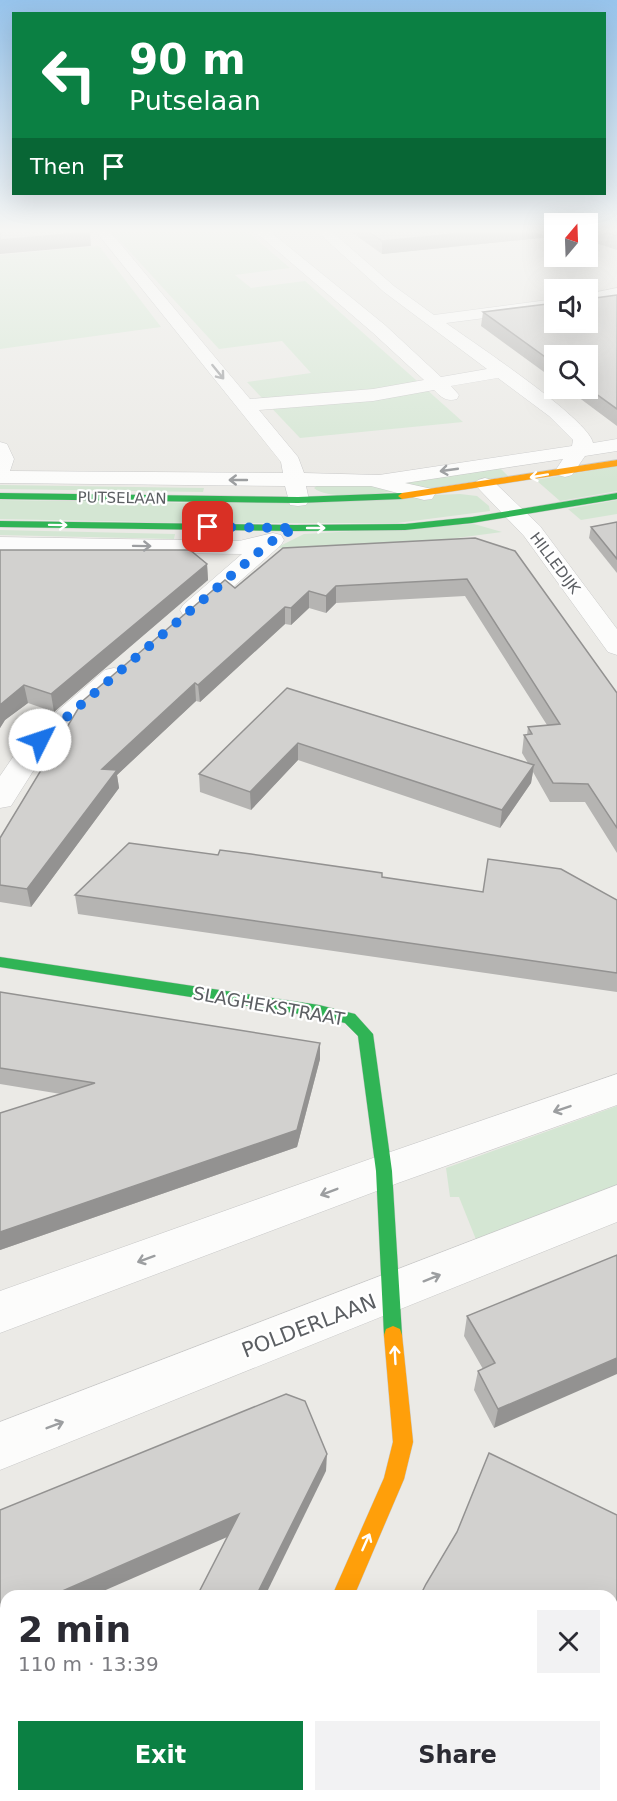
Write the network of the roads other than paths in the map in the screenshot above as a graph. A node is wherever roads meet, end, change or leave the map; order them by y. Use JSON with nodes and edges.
{"nodes":[{"id":1,"x":170,"y":313,"type":"edge"},
{"id":2,"x":358,"y":313,"type":"edge"},
{"id":3,"x":421,"y":313,"type":"edge"},
{"id":4,"x":490,"y":313,"type":"edge"},
{"id":5,"x":432,"y":321,"type":"junction"},
{"id":6,"x":497,"y":368,"type":"junction"},
{"id":7,"x":423,"y":369,"type":"junction"},
{"id":8,"x":445,"y":390,"type":"junction"},
{"id":9,"x":363,"y":396,"type":"junction"},
{"id":10,"x":245,"y":405,"type":"junction"},
{"id":11,"x":617,"y":445,"type":"edge"},
{"id":12,"x":0,"y":448,"type":"edge"},
{"id":13,"x":578,"y":451,"type":"junction"},
{"id":14,"x":617,"y":463,"type":"edge"},
{"id":15,"x":0,"y":471,"type":"edge"},
{"id":16,"x":565,"y":471,"type":"junction"},
{"id":17,"x":0,"y":477,"type":"edge"},
{"id":18,"x":372,"y":480,"type":"junction"},
{"id":19,"x":485,"y":484,"type":"junction"},
{"id":20,"x":297,"y":490,"type":"junction"},
{"id":21,"x":424,"y":494,"type":"junction"},
{"id":22,"x":0,"y":496,"type":"edge"},
{"id":23,"x":617,"y":496,"type":"edge"},
{"id":24,"x":514,"y":513,"type":"junction"},
{"id":25,"x":0,"y":524,"type":"edge"},
{"id":26,"x":295,"y":528,"type":"junction"},
{"id":27,"x":269,"y":543,"type":"junction"},
{"id":28,"x":0,"y":544,"type":"edge"},
{"id":29,"x":174,"y":626,"type":"edge"},
{"id":30,"x":617,"y":647,"type":"edge"},
{"id":31,"x":130,"y":663,"type":"edge"},
{"id":32,"x":0,"y":799,"type":"edge"},
{"id":33,"x":0,"y":962,"type":"edge"},
{"id":34,"x":617,"y":1089,"type":"edge"},
{"id":35,"x":384,"y":1171,"type":"junction"},
{"id":36,"x":617,"y":1203,"type":"edge"},
{"id":37,"x":392,"y":1294,"type":"junction"},
{"id":38,"x":0,"y":1312,"type":"edge"},
{"id":39,"x":0,"y":1446,"type":"edge"},
{"id":40,"x":345,"y":1590,"type":"edge"}],
"edges":[{"from":1,"to":10,"type":"street","one_way":true},
{"from":2,"to":7,"type":"street"},
{"from":3,"to":5,"type":"street"},
{"from":4,"to":5,"type":"street"},
{"from":5,"to":6,"type":"street"},
{"from":6,"to":7,"type":"street"},
{"from":6,"to":8,"type":"street"},
{"from":6,"to":13,"type":"street"},
{"from":7,"to":8,"type":"street"},
{"from":7,"to":9,"type":"street"},
{"from":8,"to":9,"type":"street"},
{"from":9,"to":10,"type":"street"},
{"from":10,"to":20,"type":"street"},
{"from":11,"to":13,"type":"street","name":"PUTSELAAN"},
{"from":12,"to":15,"type":"street"},
{"from":13,"to":16,"type":"street"},
{"from":13,"to":18,"type":"street","name":"PUTSELAAN","one_way":true},
{"from":14,"to":16,"type":"main road","name":"PUTSELAAN"},
{"from":16,"to":19,"type":"main road","name":"PUTSELAAN","one_way":true},
{"from":20,"to":17,"type":"street","name":"PUTSELAAN","one_way":true},
{"from":18,"to":20,"type":"street","name":"PUTSELAAN"},
{"from":18,"to":21,"type":"street","name":"PUTSELAAN"},
{"from":19,"to":21,"type":"main road","name":"PUTSELAAN"},
{"from":19,"to":24,"type":"street","name":"HILLEDIJK"},
{"from":20,"to":21,"type":"main road","name":"PUTSELAAN"},
{"from":20,"to":22,"type":"main road","name":"PUTSELAAN"},
{"from":23,"to":24,"type":"main road","name":"PUTSELAAN"},
{"from":26,"to":24,"type":"main road","name":"PUTSELAAN","one_way":true},
{"from":24,"to":30,"type":"street","name":"HILLEDIJK"},
{"from":25,"to":26,"type":"main road","name":"PUTSELAAN","one_way":true},
{"from":26,"to":27,"type":"street","name":"PUTSELAAN"},
{"from":28,"to":27,"type":"street","name":"PUTSELAAN","one_way":true},
{"from":27,"to":29,"type":"street"},
{"from":31,"to":32,"type":"street"},
{"from":33,"to":35,"type":"main road","name":"SLAGHEKSTRAAT"},
{"from":34,"to":35,"type":"street","one_way":true},
{"from":35,"to":37,"type":"main road","name":"SLAGHEKSTRAAT"},
{"from":35,"to":38,"type":"street","one_way":true},
{"from":37,"to":36,"type":"street","name":"POLDERLAAN","one_way":true},
{"from":39,"to":37,"type":"street","name":"POLDERLAAN","one_way":true},
{"from":40,"to":37,"type":"main road","name":"SLAGHEKSTRAAT","one_way":true}]}
